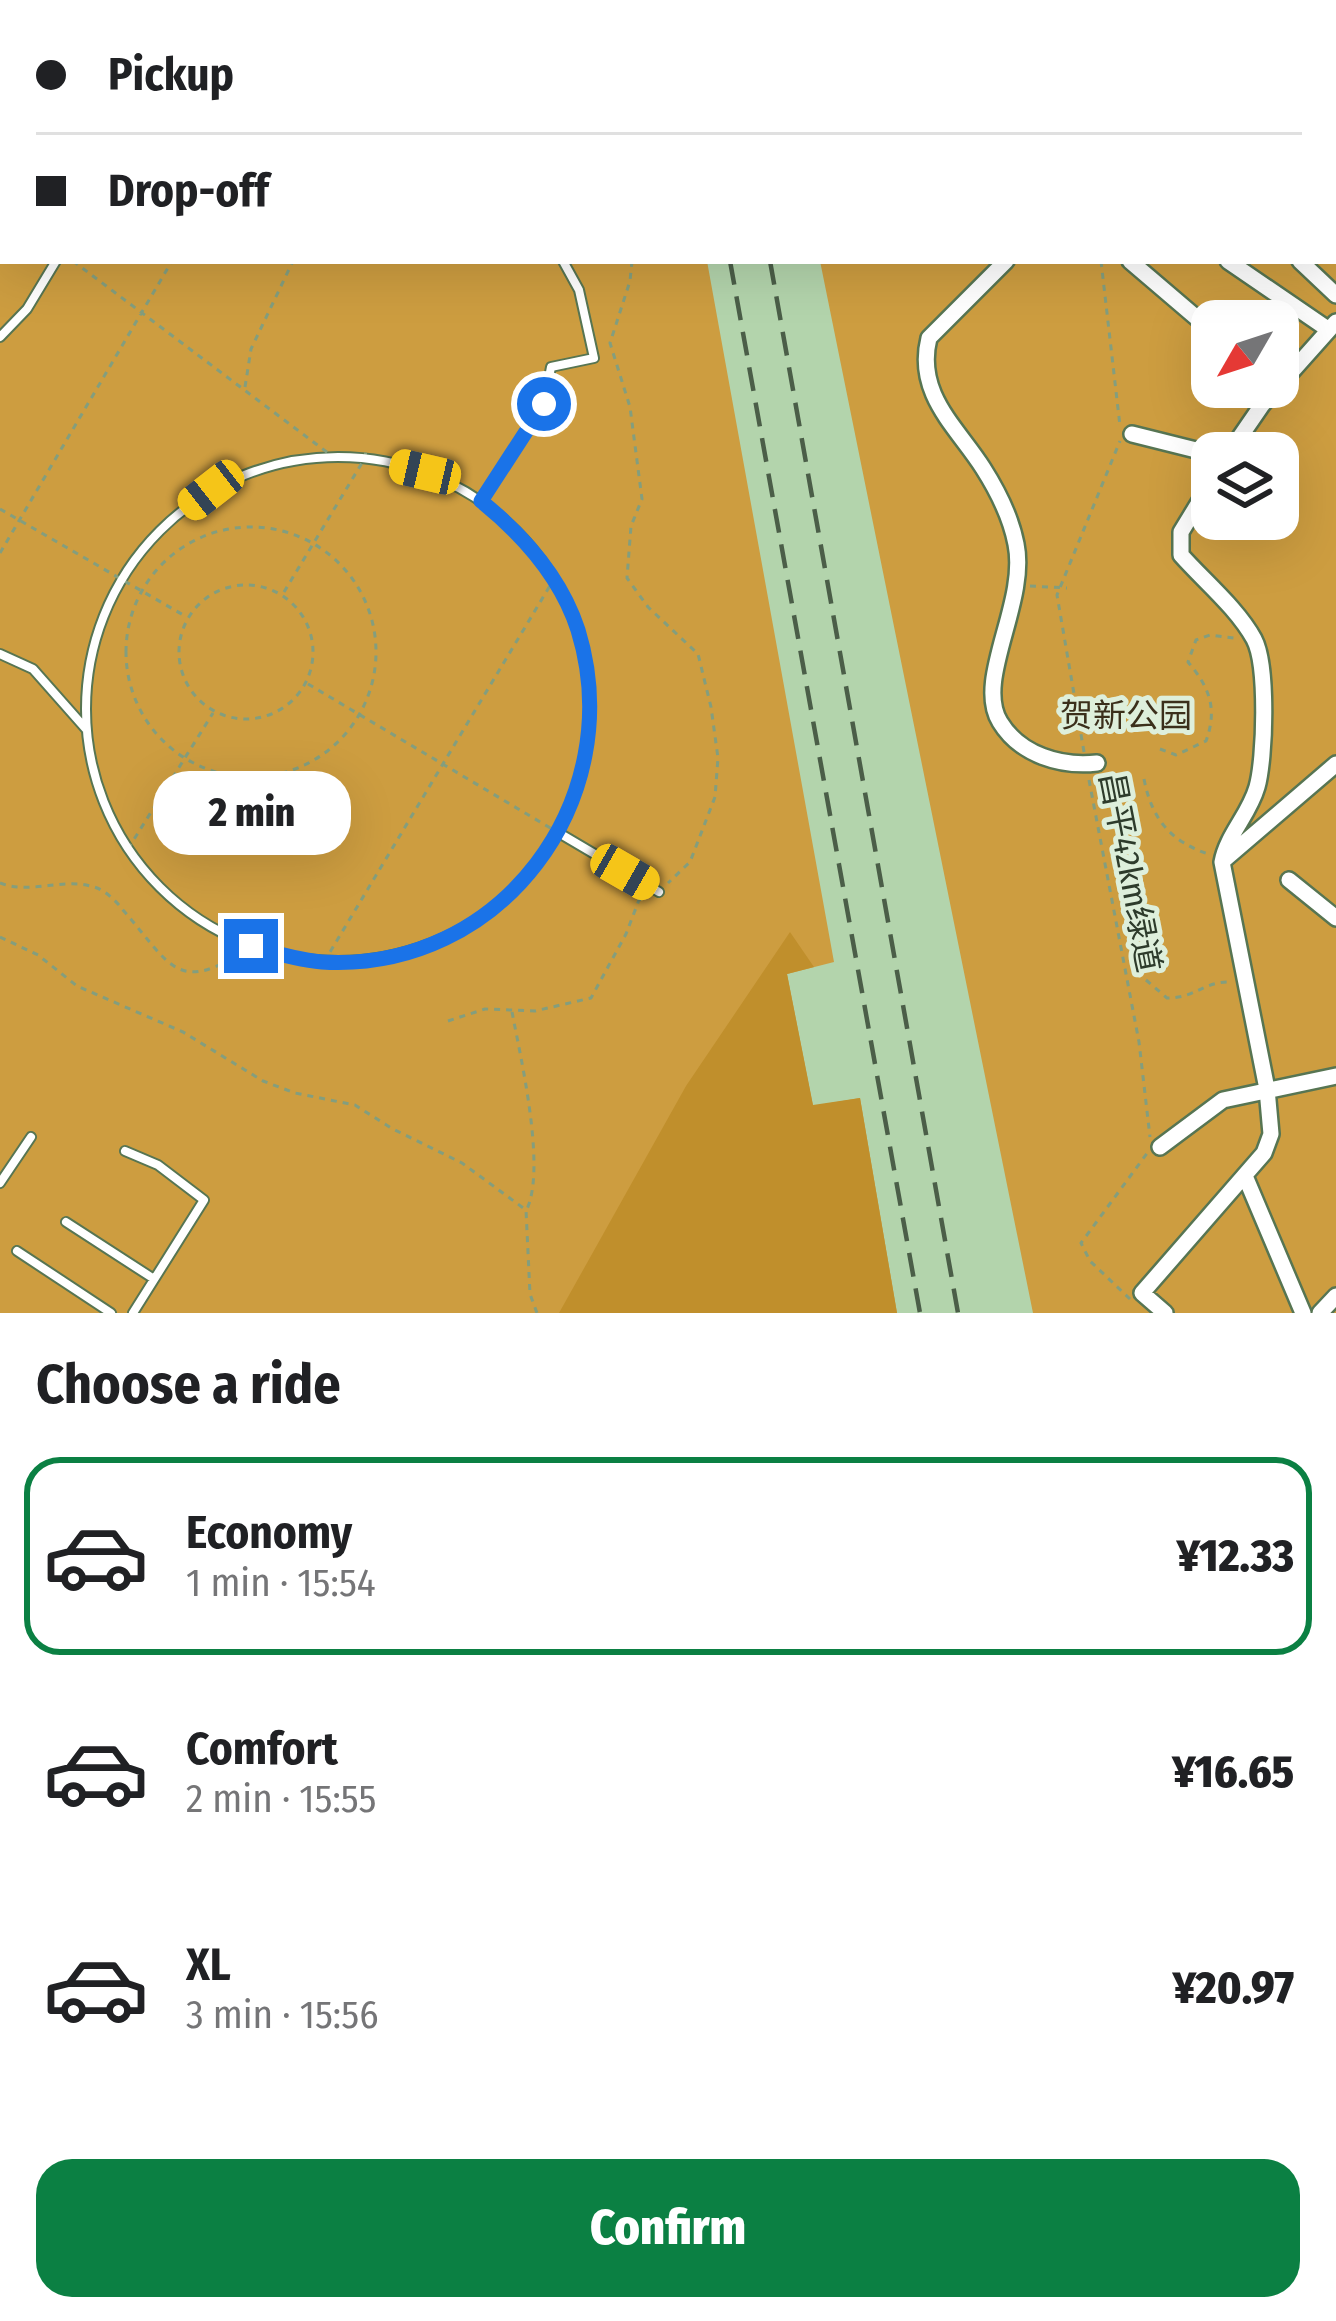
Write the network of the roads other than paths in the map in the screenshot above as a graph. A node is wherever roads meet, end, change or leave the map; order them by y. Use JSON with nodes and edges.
{"nodes":[{"id":1,"x":54,"y":264,"type":"edge"},
{"id":2,"x":565,"y":264,"type":"edge"},
{"id":3,"x":1003,"y":264,"type":"edge"},
{"id":4,"x":1134,"y":264,"type":"edge"},
{"id":5,"x":1233,"y":264,"type":"edge"},
{"id":6,"x":1303,"y":264,"type":"edge"},
{"id":7,"x":1336,"y":295,"type":"edge"},
{"id":8,"x":1191,"y":313,"type":"edge"},
{"id":9,"x":1332,"y":326,"type":"edge"},
{"id":10,"x":0,"y":337,"type":"edge"},
{"id":11,"x":1299,"y":363,"type":"edge"},
{"id":12,"x":1132,"y":434,"type":"dead end"},
{"id":13,"x":1191,"y":449,"type":"edge"},
{"id":14,"x":481,"y":501,"type":"junction"},
{"id":15,"x":1191,"y":516,"type":"edge"},
{"id":16,"x":0,"y":654,"type":"edge"},
{"id":17,"x":86,"y":729,"type":"junction"},
{"id":18,"x":1092,"y":764,"type":"road end"},
{"id":19,"x":1336,"y":764,"type":"edge"},
{"id":20,"x":559,"y":833,"type":"junction"},
{"id":21,"x":1222,"y":862,"type":"junction"},
{"id":22,"x":1289,"y":880,"type":"dead end"},
{"id":23,"x":658,"y":892,"type":"road end"},
{"id":24,"x":1336,"y":918,"type":"edge"},
{"id":25,"x":1336,"y":1076,"type":"edge"},
{"id":26,"x":1267,"y":1089,"type":"junction"},
{"id":27,"x":32,"y":1137,"type":"dead end"},
{"id":28,"x":1160,"y":1147,"type":"dead end"},
{"id":29,"x":125,"y":1151,"type":"dead end"},
{"id":30,"x":1245,"y":1176,"type":"junction"},
{"id":31,"x":0,"y":1184,"type":"edge"},
{"id":32,"x":66,"y":1222,"type":"dead end"},
{"id":33,"x":17,"y":1251,"type":"dead end"},
{"id":34,"x":154,"y":1279,"type":"junction"},
{"id":35,"x":1336,"y":1296,"type":"edge"},
{"id":36,"x":111,"y":1313,"type":"edge"},
{"id":37,"x":133,"y":1313,"type":"edge"},
{"id":38,"x":1165,"y":1313,"type":"edge"},
{"id":39,"x":1303,"y":1313,"type":"edge"},
{"id":40,"x":1320,"y":1313,"type":"edge"}],
"edges":[{"from":1,"to":10,"type":"lane"},
{"from":2,"to":14,"type":"lane"},
{"from":3,"to":18,"type":"street"},
{"from":4,"to":8,"type":"street"},
{"from":5,"to":9,"type":"street"},
{"from":6,"to":7,"type":"street"},
{"from":9,"to":11,"type":"street"},
{"from":12,"to":13,"type":"street"},
{"from":14,"to":17,"type":"lane"},
{"from":14,"to":20,"type":"lane"},
{"from":15,"to":21,"type":"street"},
{"from":16,"to":17,"type":"lane"},
{"from":17,"to":20,"type":"lane"},
{"from":19,"to":21,"type":"street"},
{"from":20,"to":23,"type":"lane"},
{"from":21,"to":26,"type":"street"},
{"from":22,"to":24,"type":"street"},
{"from":25,"to":26,"type":"street"},
{"from":26,"to":28,"type":"street"},
{"from":26,"to":30,"type":"street"},
{"from":27,"to":31,"type":"lane"},
{"from":29,"to":34,"type":"lane"},
{"from":30,"to":38,"type":"street"},
{"from":30,"to":39,"type":"street"},
{"from":32,"to":34,"type":"lane"},
{"from":33,"to":36,"type":"lane"},
{"from":34,"to":37,"type":"lane"},
{"from":35,"to":40,"type":"street"}]}
